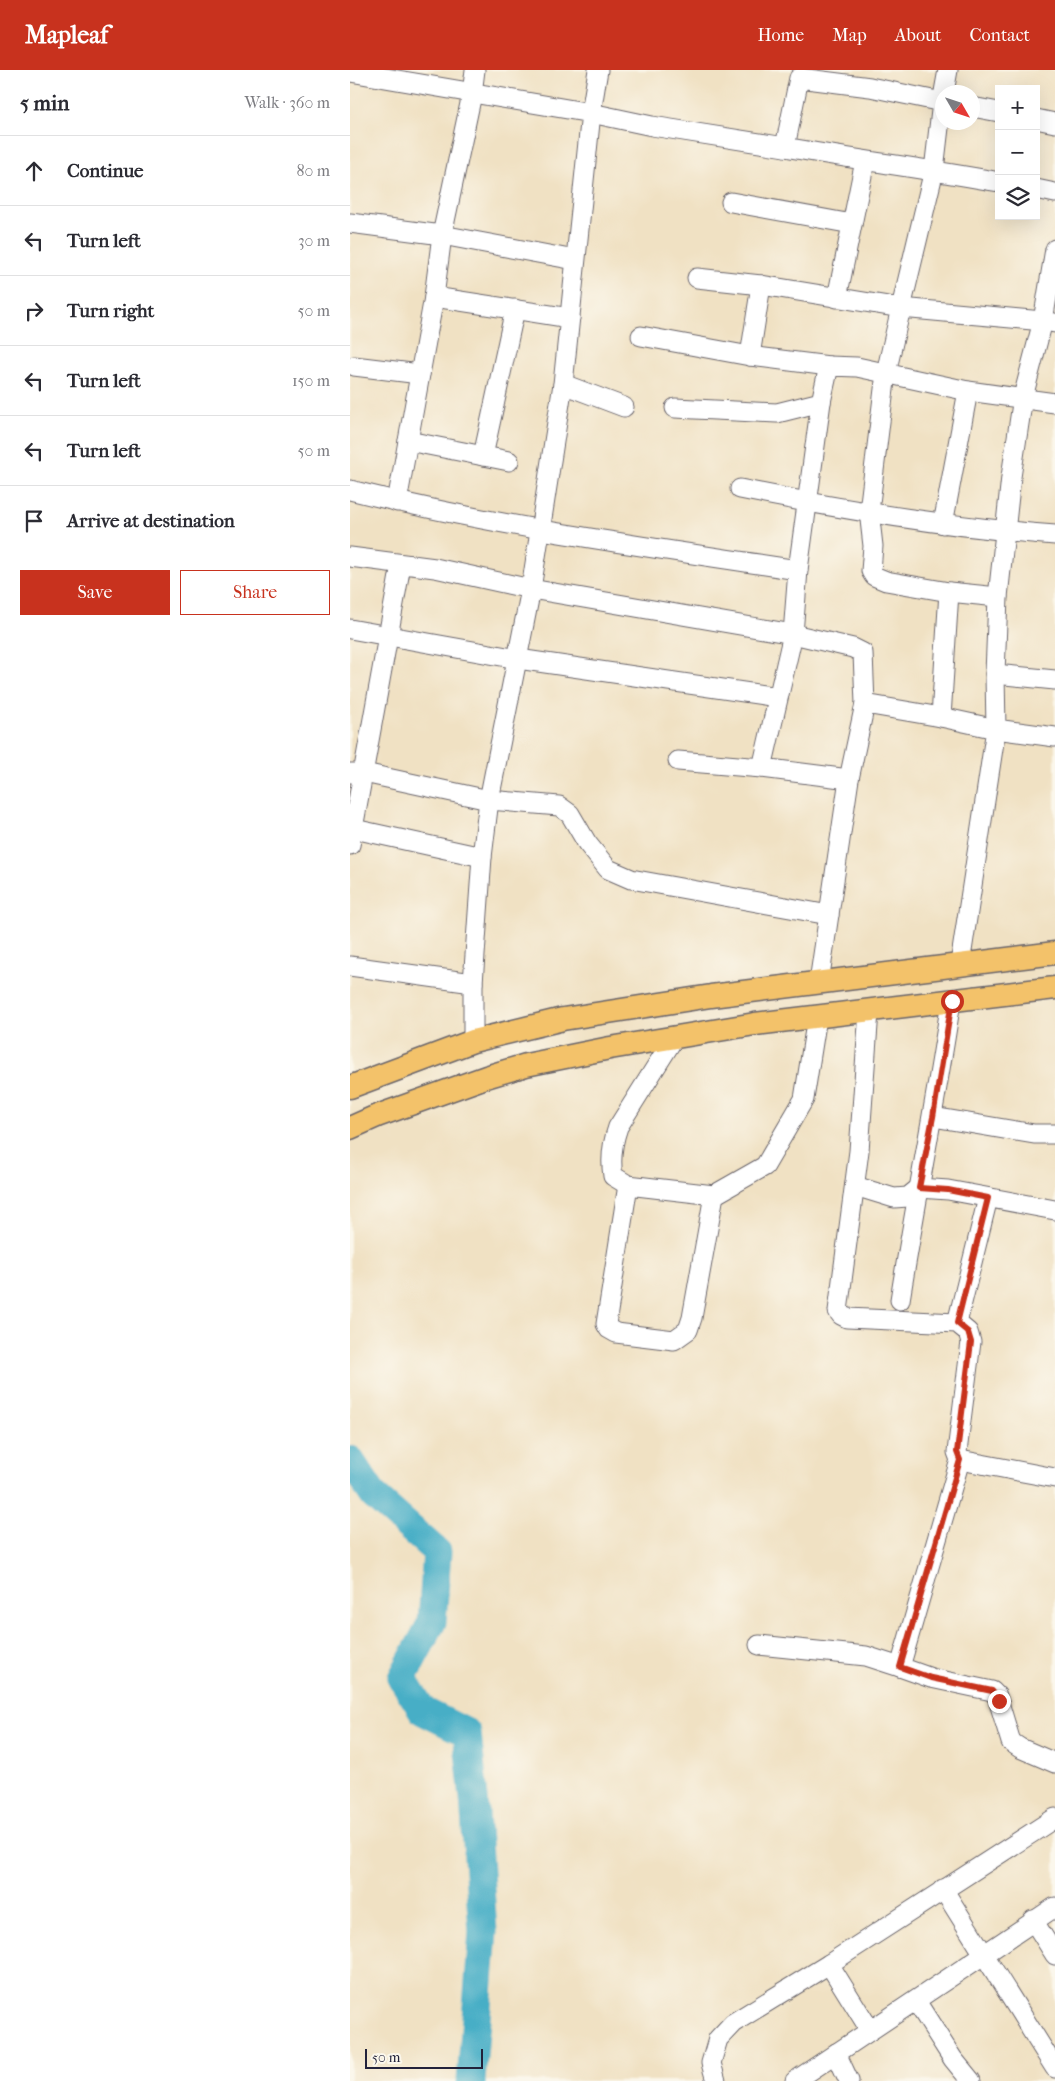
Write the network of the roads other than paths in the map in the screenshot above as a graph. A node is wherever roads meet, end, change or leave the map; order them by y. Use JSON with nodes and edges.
{"nodes":[{"id":1,"x":475,"y":70,"type":"edge"},
{"id":2,"x":598,"y":70,"type":"edge"},
{"id":3,"x":948,"y":70,"type":"edge"},
{"id":4,"x":350,"y":72,"type":"edge"},
{"id":5,"x":800,"y":74,"type":"edge"},
{"id":6,"x":871,"y":79,"type":"edge"},
{"id":7,"x":945,"y":85,"type":"edge"},
{"id":8,"x":472,"y":94,"type":"junction"},
{"id":9,"x":935,"y":99,"type":"edge"},
{"id":10,"x":980,"y":108,"type":"edge"},
{"id":11,"x":995,"y":111,"type":"edge"},
{"id":12,"x":591,"y":113,"type":"junction"},
{"id":13,"x":1040,"y":120,"type":"edge"},
{"id":14,"x":1055,"y":123,"type":"edge"},
{"id":15,"x":939,"y":130,"type":"edge"},
{"id":16,"x":785,"y":147,"type":"junction"},
{"id":17,"x":865,"y":161,"type":"junction"},
{"id":18,"x":934,"y":170,"type":"junction"},
{"id":19,"x":995,"y":181,"type":"edge"},
{"id":20,"x":1040,"y":190,"type":"edge"},
{"id":21,"x":1055,"y":192,"type":"edge"},
{"id":22,"x":731,"y":202,"type":"dead end"},
{"id":23,"x":350,"y":223,"type":"edge"},
{"id":24,"x":852,"y":224,"type":"junction"},
{"id":25,"x":442,"y":235,"type":"junction"},
{"id":26,"x":1055,"y":249,"type":"edge"},
{"id":27,"x":575,"y":260,"type":"junction"},
{"id":28,"x":697,"y":278,"type":"dead end"},
{"id":29,"x":761,"y":285,"type":"junction"},
{"id":30,"x":434,"y":297,"type":"junction"},
{"id":31,"x":837,"y":298,"type":"junction"},
{"id":32,"x":901,"y":308,"type":"junction"},
{"id":33,"x":515,"y":309,"type":"junction"},
{"id":34,"x":570,"y":318,"type":"junction"},
{"id":35,"x":1049,"y":322,"type":"edge"},
{"id":36,"x":641,"y":336,"type":"dead end"},
{"id":37,"x":750,"y":356,"type":"junction"},
{"id":38,"x":354,"y":366,"type":"dead end"},
{"id":39,"x":829,"y":366,"type":"junction"},
{"id":40,"x":886,"y":373,"type":"junction"},
{"id":41,"x":420,"y":374,"type":"junction"},
{"id":42,"x":563,"y":384,"type":"junction"},
{"id":43,"x":968,"y":391,"type":"junction"},
{"id":44,"x":1022,"y":397,"type":"junction"},
{"id":45,"x":820,"y":402,"type":"junction"},
{"id":46,"x":1055,"y":402,"type":"edge"},
{"id":47,"x":624,"y":407,"type":"dead end"},
{"id":48,"x":675,"y":408,"type":"dead end"},
{"id":49,"x":408,"y":441,"type":"junction"},
{"id":50,"x":483,"y":456,"type":"junction"},
{"id":51,"x":509,"y":461,"type":"dead end"},
{"id":52,"x":350,"y":490,"type":"edge"},
{"id":53,"x":740,"y":490,"type":"dead end"},
{"id":54,"x":396,"y":502,"type":"junction"},
{"id":55,"x":807,"y":503,"type":"junction"},
{"id":56,"x":868,"y":511,"type":"junction"},
{"id":57,"x":943,"y":524,"type":"junction"},
{"id":58,"x":541,"y":530,"type":"junction"},
{"id":59,"x":1006,"y":531,"type":"junction"},
{"id":60,"x":1055,"y":534,"type":"edge"},
{"id":61,"x":350,"y":557,"type":"edge"},
{"id":62,"x":402,"y":565,"type":"junction"},
{"id":63,"x":798,"y":570,"type":"junction"},
{"id":64,"x":531,"y":589,"type":"junction"},
{"id":65,"x":949,"y":592,"type":"junction"},
{"id":66,"x":998,"y":597,"type":"junction"},
{"id":67,"x":350,"y":629,"type":"edge"},
{"id":68,"x":793,"y":634,"type":"junction"},
{"id":69,"x":389,"y":636,"type":"junction"},
{"id":70,"x":518,"y":659,"type":"junction"},
{"id":71,"x":994,"y":674,"type":"junction"},
{"id":72,"x":1055,"y":680,"type":"edge"},
{"id":73,"x":778,"y":697,"type":"junction"},
{"id":74,"x":865,"y":704,"type":"junction"},
{"id":75,"x":940,"y":717,"type":"junction"},
{"id":76,"x":996,"y":729,"type":"junction"},
{"id":77,"x":1055,"y":737,"type":"edge"},
{"id":78,"x":678,"y":761,"type":"dead end"},
{"id":79,"x":762,"y":768,"type":"junction"},
{"id":80,"x":357,"y":773,"type":"edge"},
{"id":81,"x":849,"y":779,"type":"junction"},
{"id":82,"x":489,"y":800,"type":"junction"},
{"id":83,"x":352,"y":837,"type":"edge"},
{"id":84,"x":482,"y":857,"type":"junction"},
{"id":85,"x":829,"y":915,"type":"junction"},
{"id":86,"x":1055,"y":953,"type":"edge"},
{"id":87,"x":960,"y":964,"type":"junction"},
{"id":88,"x":350,"y":966,"type":"edge"},
{"id":89,"x":916,"y":970,"type":"junction"},
{"id":90,"x":473,"y":982,"type":"junction"},
{"id":91,"x":818,"y":982,"type":"junction"},
{"id":92,"x":1055,"y":988,"type":"edge"},
{"id":93,"x":952,"y":1001,"type":"junction"},
{"id":94,"x":919,"y":1004,"type":"junction"},
{"id":95,"x":868,"y":1011,"type":"junction"},
{"id":96,"x":817,"y":1017,"type":"junction"},
{"id":97,"x":674,"y":1038,"type":"junction"},
{"id":98,"x":473,"y":1041,"type":"junction"},
{"id":99,"x":355,"y":1084,"type":"edge"},
{"id":100,"x":377,"y":1116,"type":"junction"},
{"id":101,"x":933,"y":1117,"type":"junction"},
{"id":102,"x":350,"y":1128,"type":"edge"},
{"id":103,"x":1055,"y":1134,"type":"edge"},
{"id":104,"x":628,"y":1185,"type":"junction"},
{"id":105,"x":855,"y":1186,"type":"junction"},
{"id":106,"x":919,"y":1188,"type":"junction"},
{"id":107,"x":714,"y":1195,"type":"junction"},
{"id":108,"x":988,"y":1198,"type":"junction"},
{"id":109,"x":1055,"y":1210,"type":"edge"},
{"id":110,"x":900,"y":1300,"type":"dead end"},
{"id":111,"x":957,"y":1323,"type":"junction"},
{"id":112,"x":960,"y":1460,"type":"junction"},
{"id":113,"x":1055,"y":1478,"type":"edge"},
{"id":114,"x":759,"y":1645,"type":"dead end"},
{"id":115,"x":900,"y":1667,"type":"junction"},
{"id":116,"x":1055,"y":1763,"type":"edge"},
{"id":117,"x":1055,"y":1818,"type":"edge"},
{"id":118,"x":943,"y":1889,"type":"junction"},
{"id":119,"x":1055,"y":1907,"type":"edge"},
{"id":120,"x":1033,"y":1920,"type":"junction"},
{"id":121,"x":982,"y":1954,"type":"junction"},
{"id":122,"x":1055,"y":1955,"type":"edge"},
{"id":123,"x":829,"y":1964,"type":"junction"},
{"id":124,"x":916,"y":2001,"type":"junction"},
{"id":125,"x":870,"y":2030,"type":"junction"},
{"id":126,"x":836,"y":2053,"type":"junction"},
{"id":127,"x":1055,"y":2068,"type":"edge"},
{"id":128,"x":1055,"y":2077,"type":"edge"},
{"id":129,"x":716,"y":2081,"type":"edge"},
{"id":130,"x":795,"y":2081,"type":"edge"},
{"id":131,"x":849,"y":2081,"type":"edge"},
{"id":132,"x":971,"y":2081,"type":"edge"},
{"id":133,"x":1049,"y":2081,"type":"edge"}],
"edges":[{"from":1,"to":8,"type":"street"},
{"from":2,"to":12,"type":"street"},
{"from":3,"to":7,"type":"street"},
{"from":4,"to":8,"type":"street"},
{"from":5,"to":6,"type":"street"},
{"from":5,"to":16,"type":"street"},
{"from":6,"to":9,"type":"street"},
{"from":8,"to":12,"type":"street"},
{"from":8,"to":25,"type":"street"},
{"from":10,"to":11,"type":"street"},
{"from":12,"to":16,"type":"street"},
{"from":12,"to":27,"type":"street"},
{"from":13,"to":14,"type":"street"},
{"from":15,"to":18,"type":"street"},
{"from":16,"to":17,"type":"street"},
{"from":17,"to":18,"type":"street"},
{"from":17,"to":24,"type":"street"},
{"from":18,"to":19,"type":"street"},
{"from":18,"to":32,"type":"street"},
{"from":20,"to":21,"type":"street"},
{"from":22,"to":24,"type":"street"},
{"from":23,"to":25,"type":"street"},
{"from":24,"to":31,"type":"street"},
{"from":25,"to":27,"type":"street"},
{"from":25,"to":30,"type":"street"},
{"from":26,"to":35,"type":"street"},
{"from":27,"to":34,"type":"street"},
{"from":28,"to":29,"type":"street"},
{"from":29,"to":31,"type":"street"},
{"from":29,"to":37,"type":"street"},
{"from":30,"to":33,"type":"street"},
{"from":30,"to":41,"type":"street"},
{"from":31,"to":32,"type":"street"},
{"from":32,"to":35,"type":"street"},
{"from":32,"to":40,"type":"street"},
{"from":33,"to":34,"type":"street"},
{"from":33,"to":50,"type":"street"},
{"from":34,"to":42,"type":"street"},
{"from":35,"to":44,"type":"street"},
{"from":36,"to":37,"type":"street"},
{"from":37,"to":39,"type":"street"},
{"from":38,"to":41,"type":"street"},
{"from":39,"to":40,"type":"street"},
{"from":39,"to":45,"type":"street"},
{"from":40,"to":43,"type":"street"},
{"from":40,"to":56,"type":"street"},
{"from":41,"to":49,"type":"street"},
{"from":42,"to":47,"type":"street"},
{"from":42,"to":58,"type":"street"},
{"from":43,"to":44,"type":"street"},
{"from":43,"to":57,"type":"street"},
{"from":44,"to":46,"type":"street"},
{"from":44,"to":59,"type":"street"},
{"from":45,"to":48,"type":"street"},
{"from":45,"to":55,"type":"street"},
{"from":49,"to":50,"type":"street"},
{"from":49,"to":54,"type":"street"},
{"from":50,"to":51,"type":"street"},
{"from":52,"to":54,"type":"street"},
{"from":53,"to":55,"type":"street"},
{"from":54,"to":58,"type":"street"},
{"from":55,"to":56,"type":"street"},
{"from":55,"to":63,"type":"street"},
{"from":56,"to":57,"type":"street"},
{"from":56,"to":65,"type":"street"},
{"from":57,"to":59,"type":"street"},
{"from":58,"to":63,"type":"street"},
{"from":58,"to":64,"type":"street"},
{"from":59,"to":60,"type":"street"},
{"from":59,"to":66,"type":"street"},
{"from":61,"to":62,"type":"street"},
{"from":62,"to":64,"type":"street"},
{"from":62,"to":69,"type":"street"},
{"from":63,"to":68,"type":"street"},
{"from":64,"to":68,"type":"street"},
{"from":64,"to":70,"type":"street"},
{"from":65,"to":66,"type":"street"},
{"from":65,"to":75,"type":"street"},
{"from":66,"to":71,"type":"street"},
{"from":67,"to":69,"type":"street"},
{"from":68,"to":73,"type":"street"},
{"from":68,"to":74,"type":"street"},
{"from":69,"to":70,"type":"street"},
{"from":69,"to":80,"type":"street"},
{"from":70,"to":73,"type":"street"},
{"from":70,"to":82,"type":"street"},
{"from":71,"to":72,"type":"street"},
{"from":71,"to":76,"type":"street"},
{"from":73,"to":79,"type":"street"},
{"from":74,"to":75,"type":"street"},
{"from":74,"to":81,"type":"street"},
{"from":75,"to":76,"type":"street"},
{"from":76,"to":77,"type":"street"},
{"from":76,"to":87,"type":"street"},
{"from":78,"to":79,"type":"street"},
{"from":79,"to":81,"type":"street"},
{"from":80,"to":82,"type":"street"},
{"from":80,"to":83,"type":"street"},
{"from":81,"to":85,"type":"street"},
{"from":82,"to":84,"type":"street"},
{"from":82,"to":85,"type":"street"},
{"from":83,"to":84,"type":"street"},
{"from":84,"to":90,"type":"street"},
{"from":85,"to":91,"type":"street"},
{"from":86,"to":87,"type":"main road"},
{"from":87,"to":89,"type":"main road"},
{"from":88,"to":90,"type":"street"},
{"from":89,"to":91,"type":"main road"},
{"from":89,"to":94,"type":"main road"},
{"from":90,"to":98,"type":"street"},
{"from":91,"to":98,"type":"main road"},
{"from":92,"to":93,"type":"main road"},
{"from":93,"to":94,"type":"main road"},
{"from":93,"to":101,"type":"street"},
{"from":94,"to":95,"type":"main road"},
{"from":95,"to":96,"type":"main road"},
{"from":95,"to":105,"type":"street"},
{"from":96,"to":97,"type":"main road"},
{"from":96,"to":107,"type":"street"},
{"from":97,"to":100,"type":"main road"},
{"from":97,"to":104,"type":"street"},
{"from":98,"to":99,"type":"main road"},
{"from":99,"to":100,"type":"main road"},
{"from":100,"to":102,"type":"main road"},
{"from":101,"to":103,"type":"street"},
{"from":101,"to":106,"type":"street"},
{"from":104,"to":107,"type":"street"},
{"from":104,"to":107,"type":"street"},
{"from":105,"to":106,"type":"street"},
{"from":105,"to":111,"type":"street"},
{"from":106,"to":108,"type":"street"},
{"from":106,"to":110,"type":"street"},
{"from":108,"to":109,"type":"street"},
{"from":108,"to":111,"type":"street"},
{"from":111,"to":112,"type":"street"},
{"from":112,"to":113,"type":"street"},
{"from":112,"to":115,"type":"street"},
{"from":114,"to":115,"type":"street"},
{"from":115,"to":116,"type":"street"},
{"from":117,"to":118,"type":"street"},
{"from":118,"to":121,"type":"street"},
{"from":118,"to":123,"type":"street"},
{"from":119,"to":120,"type":"street"},
{"from":120,"to":121,"type":"street"},
{"from":120,"to":122,"type":"street"},
{"from":121,"to":124,"type":"street"},
{"from":121,"to":127,"type":"street"},
{"from":123,"to":125,"type":"street"},
{"from":123,"to":129,"type":"street"},
{"from":124,"to":125,"type":"street"},
{"from":124,"to":132,"type":"street"},
{"from":125,"to":126,"type":"street"},
{"from":126,"to":130,"type":"street"},
{"from":126,"to":131,"type":"street"},
{"from":128,"to":133,"type":"street"}]}
